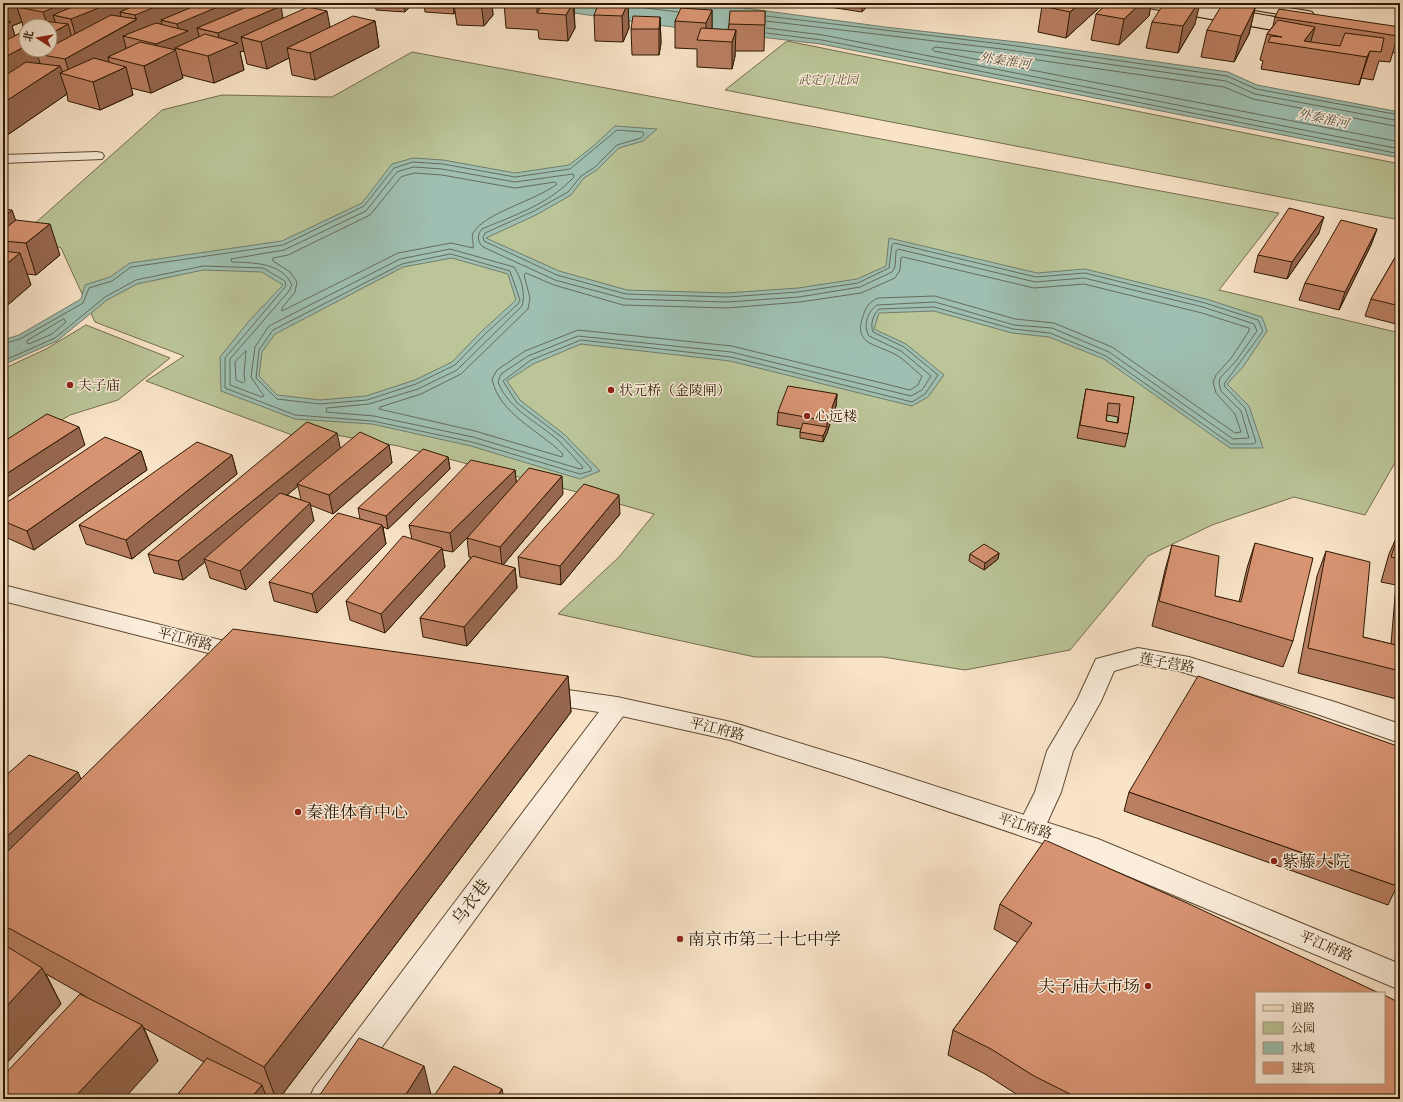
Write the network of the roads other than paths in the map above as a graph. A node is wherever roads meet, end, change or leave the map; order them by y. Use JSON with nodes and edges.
{"nodes":[{"id":1,"x":1143,"y":3,"type":"edge"},
{"id":2,"x":1174,"y":3,"type":"edge"},
{"id":3,"x":1206,"y":3,"type":"edge"},
{"id":4,"x":1237,"y":3,"type":"edge"},
{"id":5,"x":1317,"y":25,"type":"junction"},
{"id":6,"x":1384,"y":34,"type":"edge"},
{"id":7,"x":1356,"y":35,"type":"junction"},
{"id":8,"x":1400,"y":42,"type":"edge"},
{"id":9,"x":1400,"y":48,"type":"edge"},
{"id":10,"x":97,"y":156,"type":"dead end"},
{"id":11,"x":3,"y":159,"type":"edge"},
{"id":12,"x":3,"y":593,"type":"edge"},
{"id":13,"x":263,"y":658,"type":"edge"},
{"id":14,"x":515,"y":692,"type":"edge"},
{"id":15,"x":617,"y":706,"type":"junction"},
{"id":16,"x":1400,"y":734,"type":"edge"},
{"id":17,"x":1031,"y":828,"type":"junction"},
{"id":18,"x":1400,"y":977,"type":"edge"},
{"id":19,"x":325,"y":1099,"type":"edge"}],
"edges":[{"from":1,"to":5,"type":"main road"},
{"from":2,"to":5,"type":"main road"},
{"from":3,"to":5,"type":"main road"},
{"from":4,"to":5,"type":"main road"},
{"from":6,"to":7,"type":"main road"},
{"from":7,"to":8,"type":"main road"},
{"from":7,"to":9,"type":"main road"},
{"from":10,"to":11,"type":"street"},
{"from":12,"to":13,"type":"street","name":"平江府路"},
{"from":14,"to":15,"type":"street","name":"平江府路"},
{"from":15,"to":17,"type":"street","name":"平江府路"},
{"from":15,"to":19,"type":"street","name":"乌衣巷"},
{"from":16,"to":17,"type":"street","name":"莲子营路"},
{"from":17,"to":18,"type":"street","name":"平江府路"}]}
